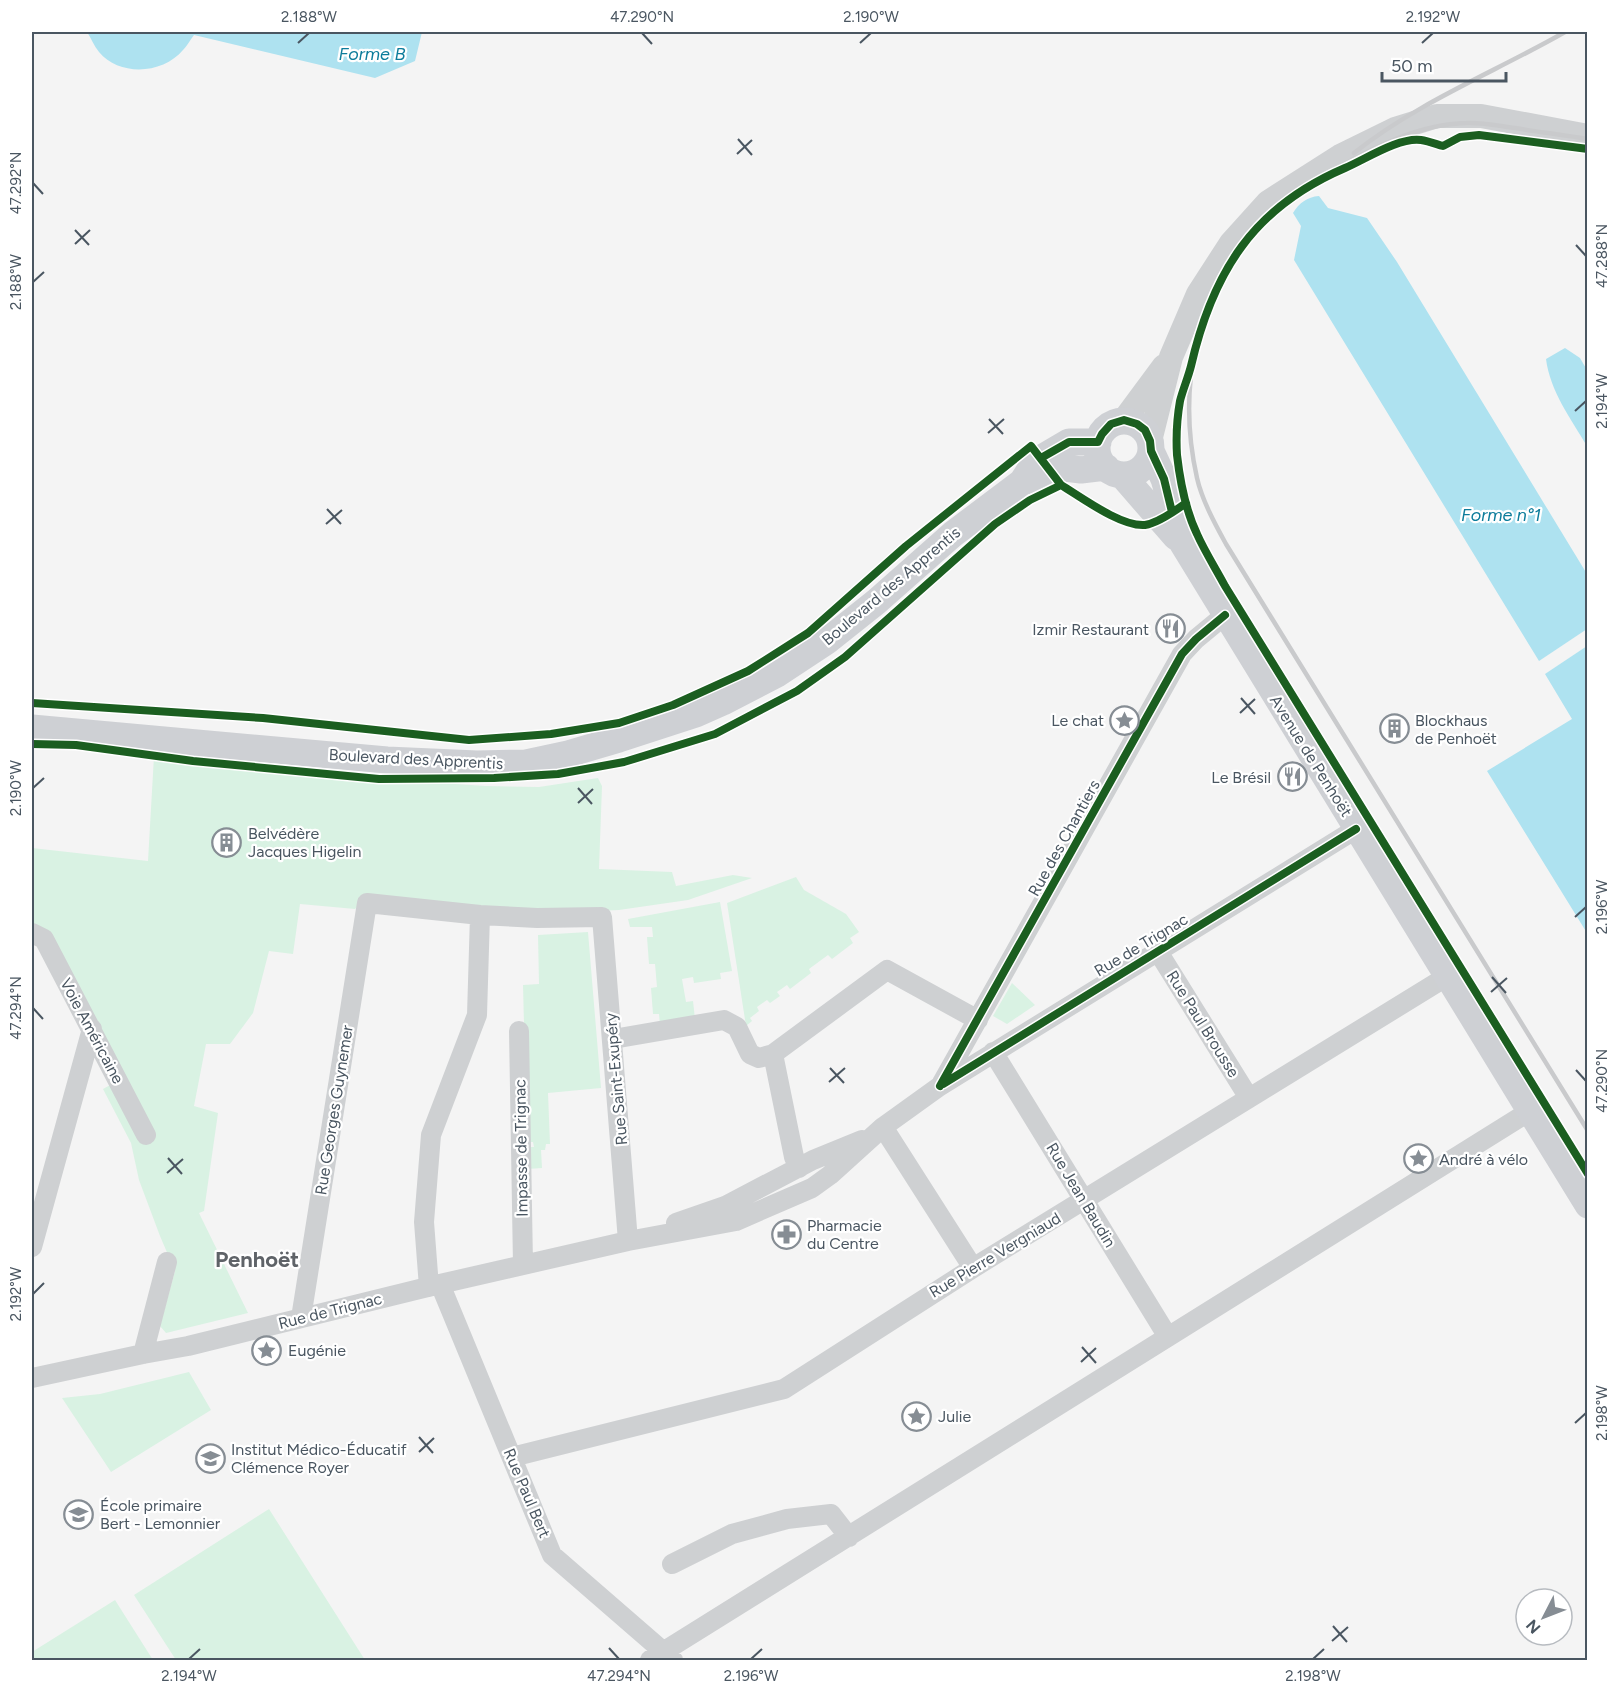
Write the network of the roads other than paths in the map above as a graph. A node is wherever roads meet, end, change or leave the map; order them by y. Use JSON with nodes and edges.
{"nodes":[{"id":1,"x":1587,"y":136,"type":"edge"},
{"id":2,"x":1171,"y":357,"type":"junction"},
{"id":3,"x":1125,"y":420,"type":"junction"},
{"id":4,"x":1151,"y":446,"type":"junction"},
{"id":5,"x":1108,"y":461,"type":"junction"},
{"id":6,"x":1183,"y":544,"type":"junction"},
{"id":7,"x":1225,"y":615,"type":"junction"},
{"id":8,"x":32,"y":728,"type":"edge"},
{"id":9,"x":1356,"y":829,"type":"junction"},
{"id":10,"x":480,"y":915,"type":"junction"},
{"id":11,"x":32,"y":933,"type":"edge"},
{"id":12,"x":1157,"y":950,"type":"junction"},
{"id":13,"x":1446,"y":977,"type":"junction"},
{"id":14,"x":978,"y":1020,"type":"junction"},
{"id":15,"x":92,"y":1029,"type":"junction"},
{"id":16,"x":519,"y":1031,"type":"dead end"},
{"id":17,"x":613,"y":1039,"type":"junction"},
{"id":18,"x":993,"y":1052,"type":"junction"},
{"id":19,"x":773,"y":1054,"type":"junction"},
{"id":20,"x":940,"y":1086,"type":"junction"},
{"id":21,"x":1249,"y":1098,"type":"junction"},
{"id":22,"x":1530,"y":1111,"type":"junction"},
{"id":23,"x":877,"y":1132,"type":"junction"},
{"id":24,"x":146,"y":1135,"type":"dead end"},
{"id":25,"x":799,"y":1168,"type":"junction"},
{"id":26,"x":1084,"y":1201,"type":"junction"},
{"id":27,"x":1587,"y":1205,"type":"edge"},
{"id":28,"x":628,"y":1240,"type":"junction"},
{"id":29,"x":32,"y":1247,"type":"edge"},
{"id":30,"x":167,"y":1262,"type":"dead end"},
{"id":31,"x":523,"y":1265,"type":"junction"},
{"id":32,"x":973,"y":1268,"type":"junction"},
{"id":33,"x":434,"y":1285,"type":"junction"},
{"id":34,"x":301,"y":1318,"type":"junction"},
{"id":35,"x":1168,"y":1337,"type":"junction"},
{"id":36,"x":142,"y":1354,"type":"junction"},
{"id":37,"x":32,"y":1378,"type":"edge"},
{"id":38,"x":512,"y":1457,"type":"junction"},
{"id":39,"x":849,"y":1537,"type":"junction"},
{"id":40,"x":672,"y":1564,"type":"dead end"},
{"id":41,"x":662,"y":1658,"type":"edge"}],
"edges":[{"from":1,"to":2,"type":"street"},
{"from":2,"to":3,"type":"street"},
{"from":2,"to":4,"type":"street"},
{"from":3,"to":4,"type":"main road"},
{"from":3,"to":5,"type":"main road"},
{"from":4,"to":5,"type":"main road"},
{"from":4,"to":6,"type":"main road","name":"Avenue de Penhoët"},
{"from":5,"to":6,"type":"main road"},
{"from":5,"to":8,"type":"main road","name":"Boulevard des Apprentis"},
{"from":6,"to":7,"type":"main road","name":"Avenue de Penhoët"},
{"from":7,"to":9,"type":"main road","name":"Avenue de Penhoët"},
{"from":7,"to":14,"type":"street","name":"Rue des Chantiers"},
{"from":9,"to":12,"type":"street","name":"Rue de Trignac"},
{"from":9,"to":13,"type":"main road","name":"Avenue de Penhoët"},
{"from":10,"to":17,"type":"street","name":"Rue Saint-Exupéry"},
{"from":10,"to":33,"type":"street","name":"Rue Paul Bert"},
{"from":10,"to":34,"type":"street","name":"Rue Georges Guynemer"},
{"from":11,"to":15,"type":"street","name":"Voie Américaine"},
{"from":12,"to":18,"type":"street","name":"Rue de Trignac"},
{"from":12,"to":21,"type":"street","name":"Rue Paul Brousse"},
{"from":13,"to":21,"type":"street","name":"Rue Pierre Vergniaud"},
{"from":13,"to":22,"type":"main road","name":"Avenue de Penhoët"},
{"from":14,"to":19,"type":"street"},
{"from":14,"to":20,"type":"street","name":"Rue des Chantiers"},
{"from":15,"to":24,"type":"street","name":"Voie Américaine"},
{"from":15,"to":29,"type":"street"},
{"from":16,"to":31,"type":"street","name":"Impasse de Trignac"},
{"from":17,"to":19,"type":"street"},
{"from":17,"to":28,"type":"street","name":"Rue Saint-Exupéry"},
{"from":18,"to":20,"type":"street","name":"Rue de Trignac"},
{"from":18,"to":26,"type":"street","name":"Rue Jean Baudin"},
{"from":19,"to":25,"type":"street"},
{"from":20,"to":23,"type":"street","name":"Rue de Trignac"},
{"from":21,"to":26,"type":"street","name":"Rue Pierre Vergniaud"},
{"from":22,"to":27,"type":"main road","name":"Avenue de Penhoët"},
{"from":22,"to":35,"type":"street"},
{"from":23,"to":25,"type":"street","name":"Rue de Trignac"},
{"from":23,"to":28,"type":"street","name":"Rue de Trignac"},
{"from":23,"to":32,"type":"street"},
{"from":25,"to":28,"type":"street","name":"Rue de Trignac"},
{"from":26,"to":32,"type":"street","name":"Rue Pierre Vergniaud"},
{"from":26,"to":35,"type":"street","name":"Rue Jean Baudin"},
{"from":28,"to":31,"type":"street","name":"Rue de Trignac"},
{"from":30,"to":36,"type":"street"},
{"from":31,"to":33,"type":"street","name":"Rue de Trignac"},
{"from":32,"to":38,"type":"street","name":"Rue Pierre Vergniaud"},
{"from":33,"to":34,"type":"street","name":"Rue de Trignac"},
{"from":33,"to":38,"type":"street","name":"Rue Paul Bert"},
{"from":34,"to":36,"type":"street","name":"Rue de Trignac"},
{"from":35,"to":39,"type":"street"},
{"from":36,"to":37,"type":"street","name":"Rue de Trignac"},
{"from":38,"to":41,"type":"street","name":"Rue Paul Bert"},
{"from":39,"to":40,"type":"street"},
{"from":39,"to":41,"type":"street"}]}
